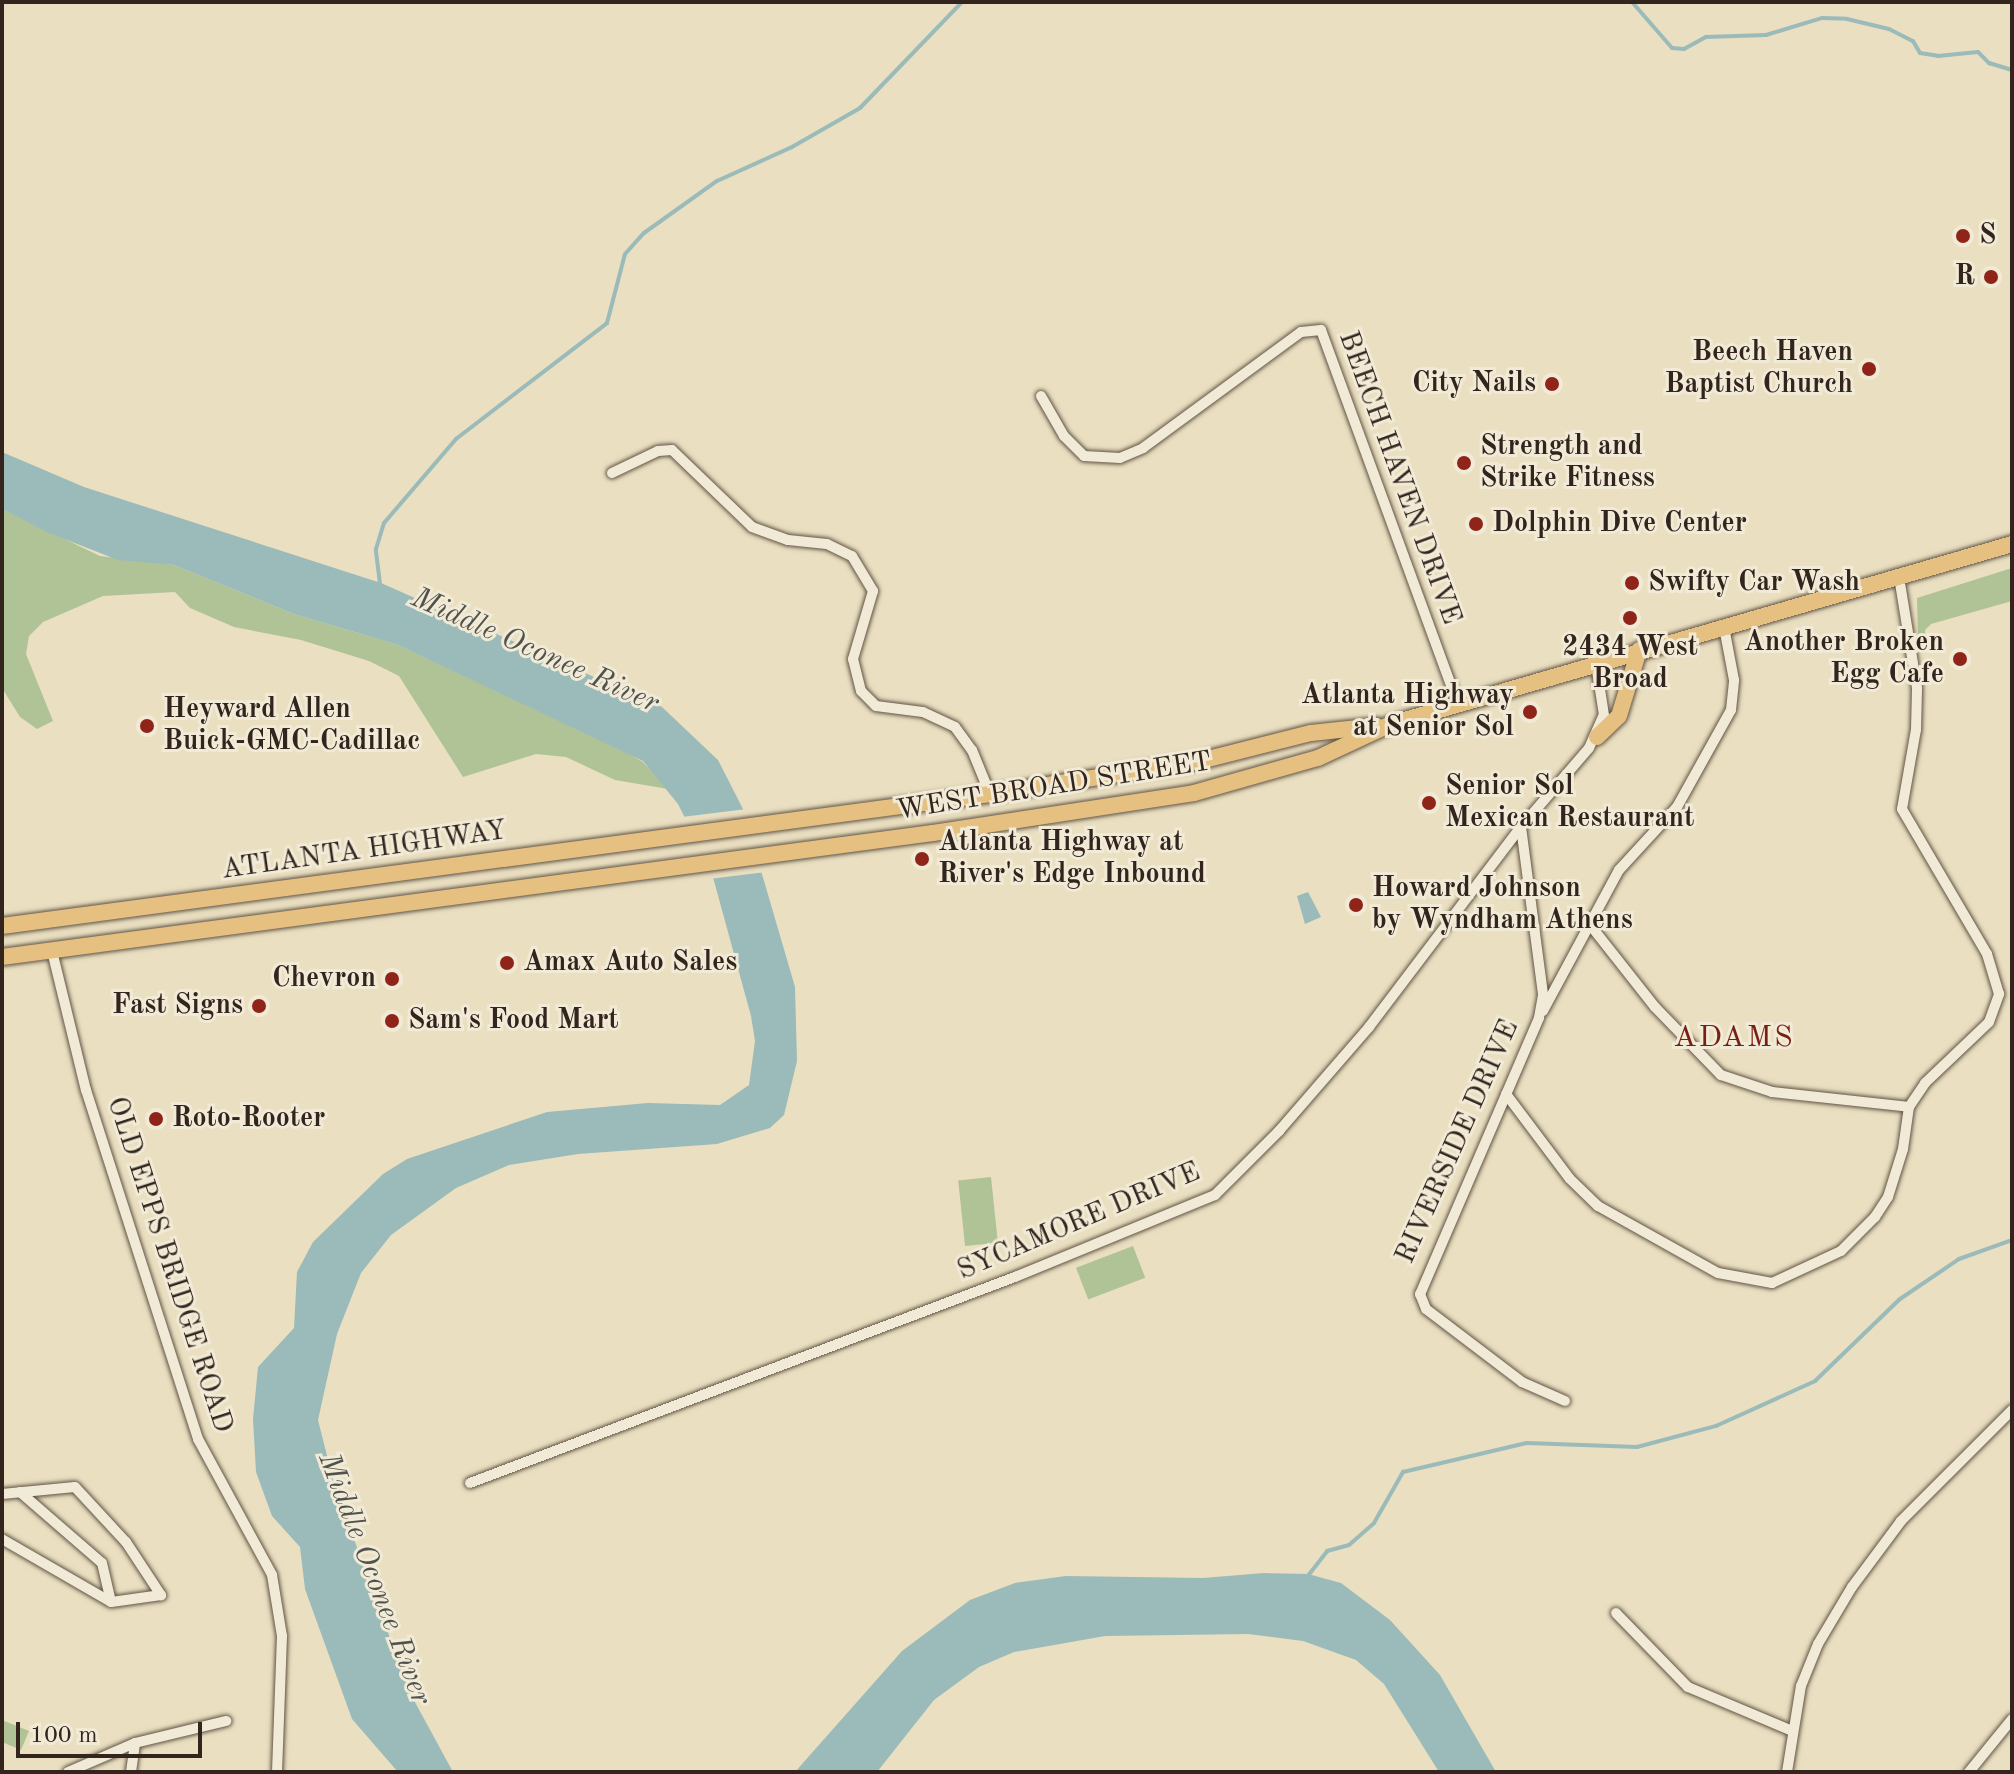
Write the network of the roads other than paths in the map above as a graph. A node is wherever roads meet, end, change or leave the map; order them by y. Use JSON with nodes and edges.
{"nodes":[{"id":1,"x":1041,"y":396,"type":"dead end"},
{"id":2,"x":612,"y":473,"type":"dead end"},
{"id":3,"x":2012,"y":544,"type":"edge"},
{"id":4,"x":1899,"y":577,"type":"junction"},
{"id":5,"x":1724,"y":627,"type":"junction"},
{"id":6,"x":1639,"y":650,"type":"junction"},
{"id":7,"x":1596,"y":664,"type":"junction"},
{"id":8,"x":1458,"y":704,"type":"junction"},
{"id":9,"x":1391,"y":724,"type":"junction"},
{"id":10,"x":1597,"y":737,"type":"junction"},
{"id":11,"x":1106,"y":777,"type":"junction"},
{"id":12,"x":990,"y":794,"type":"junction"},
{"id":13,"x":1112,"y":807,"type":"junction"},
{"id":14,"x":733,"y":827,"type":"joint"},
{"id":15,"x":1521,"y":827,"type":"junction"},
{"id":16,"x":714,"y":863,"type":"joint"},
{"id":17,"x":2,"y":926,"type":"edge"},
{"id":18,"x":1591,"y":926,"type":"junction"},
{"id":19,"x":52,"y":951,"type":"junction"},
{"id":20,"x":2,"y":957,"type":"edge"},
{"id":21,"x":1539,"y":1018,"type":"junction"},
{"id":22,"x":1506,"y":1094,"type":"junction"},
{"id":23,"x":1909,"y":1107,"type":"junction"},
{"id":24,"x":1565,"y":1401,"type":"dead end"},
{"id":25,"x":2012,"y":1410,"type":"edge"},
{"id":26,"x":470,"y":1483,"type":"dead end"},
{"id":27,"x":20,"y":1492,"type":"junction"},
{"id":28,"x":2,"y":1494,"type":"edge"},
{"id":29,"x":2,"y":1539,"type":"edge"},
{"id":30,"x":111,"y":1602,"type":"junction"},
{"id":31,"x":1616,"y":1613,"type":"dead end"},
{"id":32,"x":2012,"y":1719,"type":"edge"},
{"id":33,"x":226,"y":1721,"type":"dead end"},
{"id":34,"x":1792,"y":1731,"type":"junction"},
{"id":35,"x":135,"y":1743,"type":"junction"},
{"id":36,"x":68,"y":1772,"type":"edge"},
{"id":37,"x":131,"y":1772,"type":"edge"},
{"id":38,"x":277,"y":1772,"type":"edge"},
{"id":39,"x":1787,"y":1772,"type":"edge"},
{"id":40,"x":1969,"y":1772,"type":"edge"}],
"edges":[{"from":1,"to":8,"type":"street","name":"BEECH HAVEN DRIVE"},
{"from":2,"to":12,"type":"street"},
{"from":3,"to":4,"type":"main road","name":"WEST BROAD STREET"},
{"from":4,"to":5,"type":"main road","name":"WEST BROAD STREET"},
{"from":4,"to":23,"type":"street"},
{"from":5,"to":6,"type":"main road","name":"WEST BROAD STREET"},
{"from":5,"to":18,"type":"street","name":"RIVERSIDE DRIVE"},
{"from":6,"to":7,"type":"main road","name":"WEST BROAD STREET"},
{"from":6,"to":10,"type":"main road"},
{"from":7,"to":8,"type":"main road","name":"WEST BROAD STREET"},
{"from":7,"to":10,"type":"street"},
{"from":8,"to":9,"type":"main road","name":"WEST BROAD STREET"},
{"from":9,"to":11,"type":"main road","name":"WEST BROAD STREET"},
{"from":9,"to":13,"type":"main road","name":"WEST BROAD STREET"},
{"from":10,"to":15,"type":"street","name":"SYCAMORE DRIVE"},
{"from":11,"to":12,"type":"main road","name":"WEST BROAD STREET"},
{"from":11,"to":13,"type":"main road"},
{"from":12,"to":14,"type":"main road","name":"WEST BROAD STREET"},
{"from":13,"to":16,"type":"main road","name":"WEST BROAD STREET"},
{"from":14,"to":17,"type":"main road","name":"ATLANTA HIGHWAY"},
{"from":15,"to":21,"type":"street","name":"RIVERSIDE DRIVE"},
{"from":15,"to":26,"type":"street","name":"SYCAMORE DRIVE"},
{"from":16,"to":19,"type":"main road","name":"ATLANTA HIGHWAY"},
{"from":18,"to":21,"type":"street","name":"RIVERSIDE DRIVE"},
{"from":18,"to":23,"type":"street"},
{"from":19,"to":20,"type":"main road","name":"ATLANTA HIGHWAY"},
{"from":19,"to":38,"type":"street","name":"OLD EPPS BRIDGE ROAD"},
{"from":21,"to":22,"type":"street","name":"RIVERSIDE DRIVE"},
{"from":22,"to":23,"type":"street"},
{"from":22,"to":24,"type":"street","name":"RIVERSIDE DRIVE"},
{"from":25,"to":34,"type":"street"},
{"from":27,"to":28,"type":"street"},
{"from":27,"to":30,"type":"street"},
{"from":27,"to":30,"type":"street"},
{"from":29,"to":30,"type":"street"},
{"from":31,"to":34,"type":"street"},
{"from":32,"to":40,"type":"street"},
{"from":33,"to":35,"type":"street"},
{"from":34,"to":39,"type":"street"},
{"from":35,"to":36,"type":"street"},
{"from":35,"to":37,"type":"street"}]}
